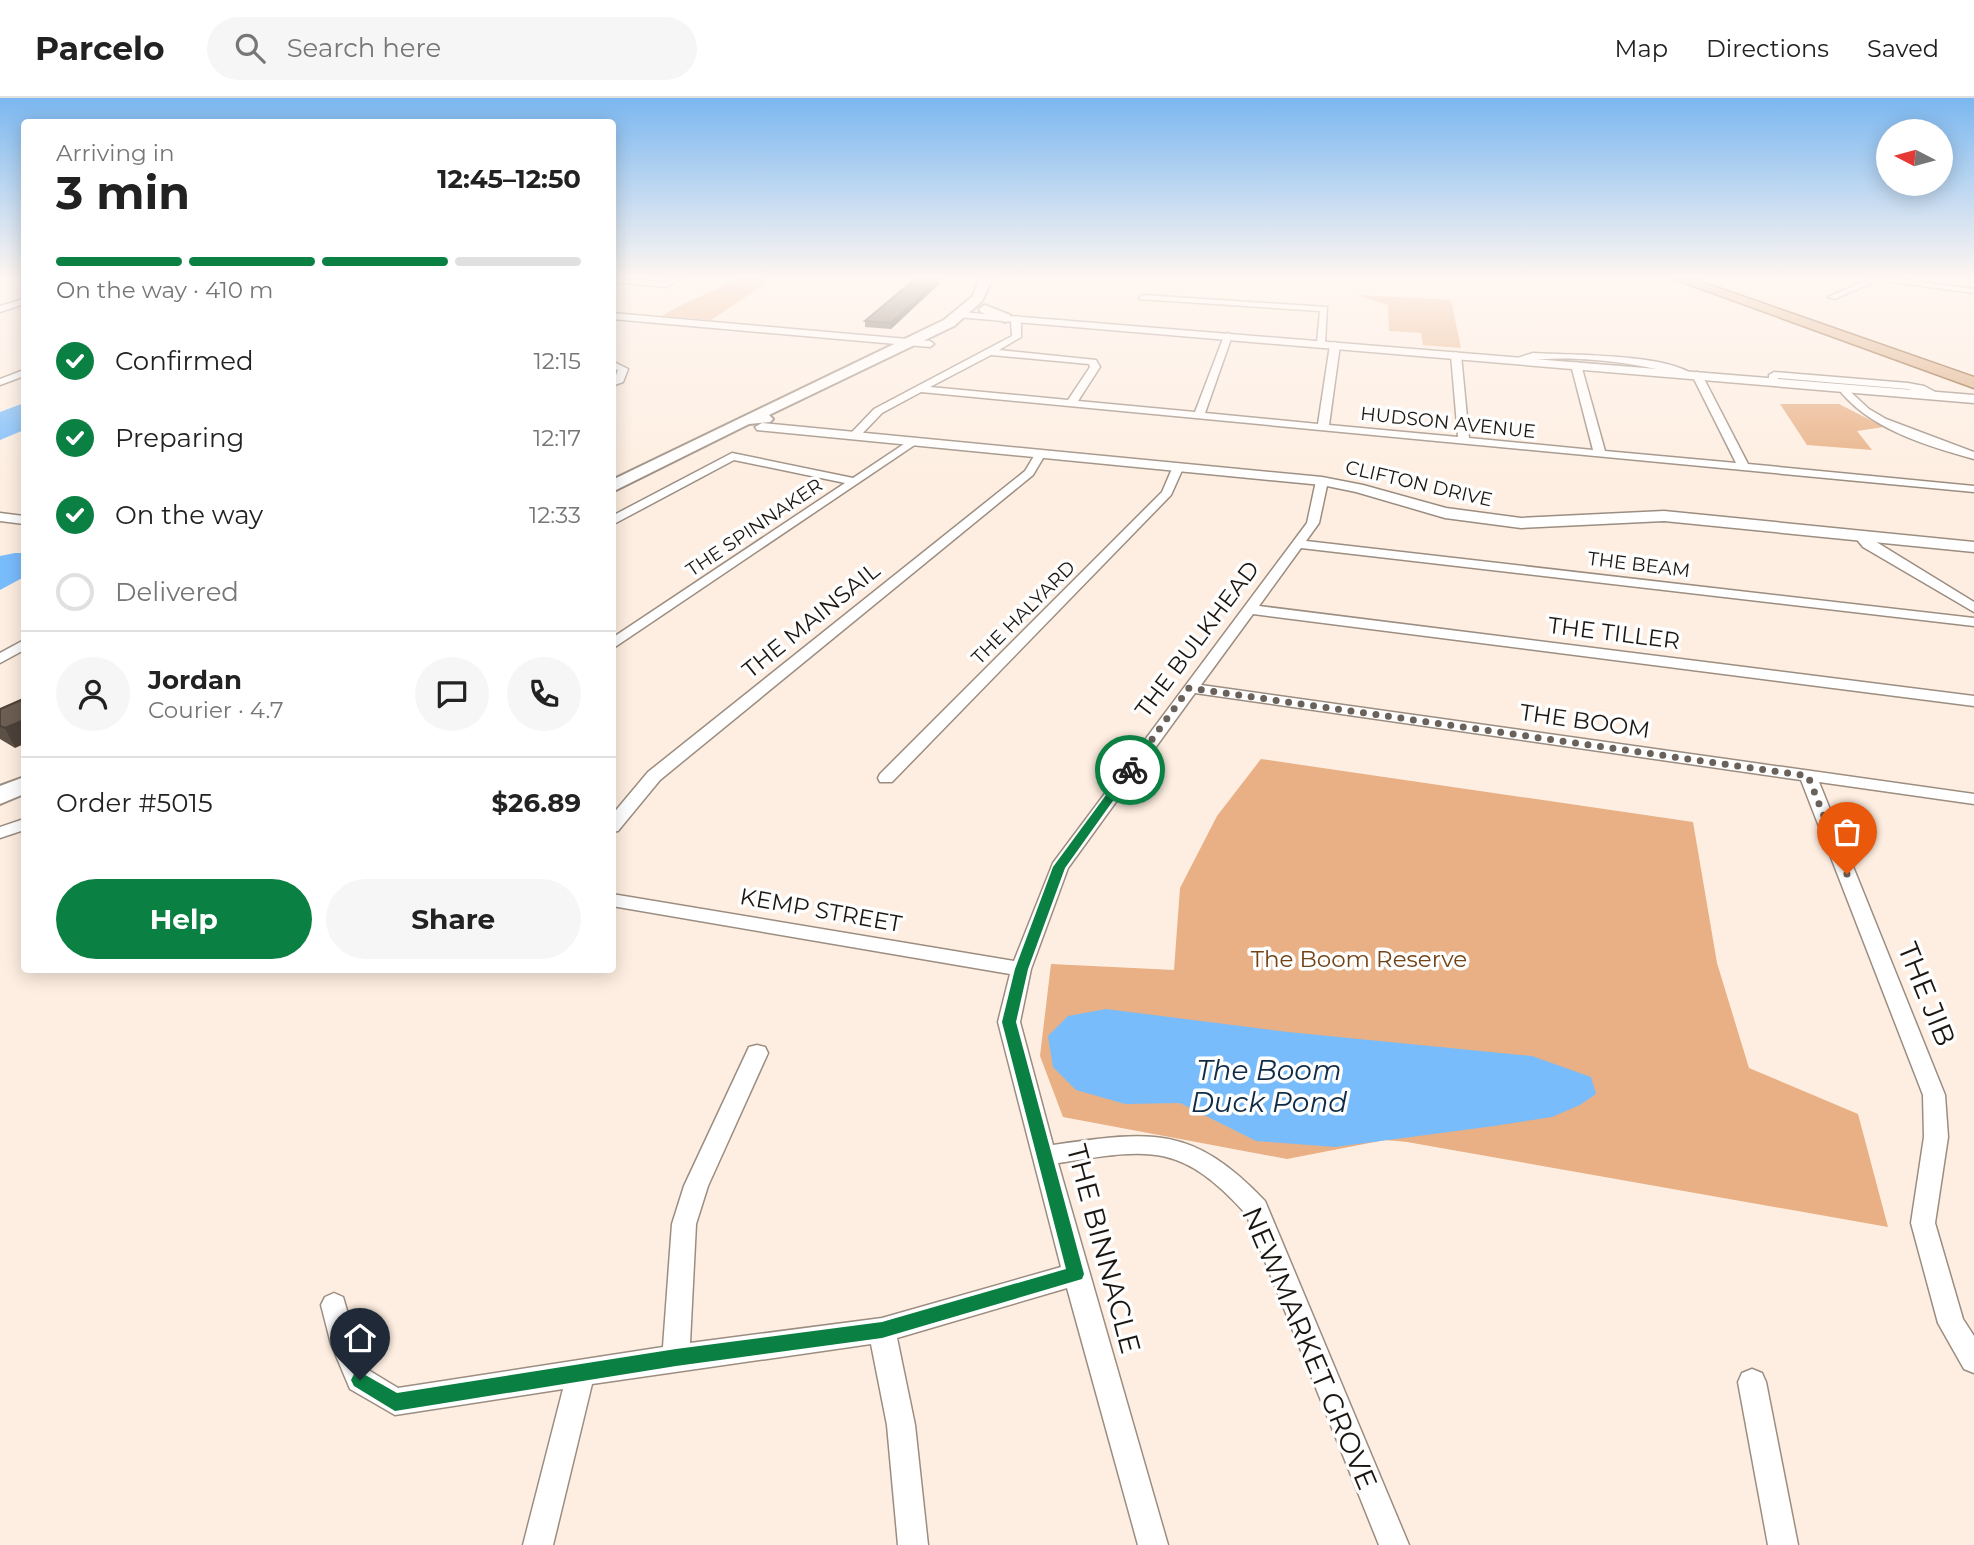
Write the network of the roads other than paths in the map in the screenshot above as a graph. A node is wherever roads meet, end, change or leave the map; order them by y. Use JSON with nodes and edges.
{"nodes":[{"id":1,"x":903,"y":347,"type":"edge"},
{"id":2,"x":925,"y":347,"type":"edge"},
{"id":3,"x":1000,"y":347,"type":"edge"},
{"id":4,"x":1224,"y":347,"type":"edge"},
{"id":5,"x":1335,"y":347,"type":"edge"},
{"id":6,"x":1353,"y":347,"type":"edge"},
{"id":7,"x":1851,"y":347,"type":"edge"},
{"id":8,"x":1885,"y":347,"type":"edge"},
{"id":9,"x":991,"y":352,"type":"junction"},
{"id":10,"x":1456,"y":355,"type":"junction"},
{"id":11,"x":1516,"y":360,"type":"junction"},
{"id":12,"x":1576,"y":365,"type":"junction"},
{"id":13,"x":616,"y":366,"type":"edge"},
{"id":14,"x":21,"y":374,"type":"edge"},
{"id":15,"x":1692,"y":375,"type":"junction"},
{"id":16,"x":1974,"y":378,"type":"edge"},
{"id":17,"x":616,"y":380,"type":"edge"},
{"id":18,"x":1772,"y":381,"type":"junction"},
{"id":19,"x":0,"y":382,"type":"edge"},
{"id":20,"x":1842,"y":387,"type":"junction"},
{"id":21,"x":919,"y":389,"type":"junction"},
{"id":22,"x":1934,"y":394,"type":"junction"},
{"id":23,"x":1973,"y":395,"type":"edge"},
{"id":24,"x":1071,"y":404,"type":"junction"},
{"id":25,"x":1199,"y":416,"type":"junction"},
{"id":26,"x":759,"y":423,"type":"junction"},
{"id":27,"x":1323,"y":427,"type":"junction"},
{"id":28,"x":856,"y":434,"type":"junction"},
{"id":29,"x":917,"y":440,"type":"junction"},
{"id":30,"x":1464,"y":442,"type":"junction"},
{"id":31,"x":1041,"y":453,"type":"junction"},
{"id":32,"x":1600,"y":454,"type":"junction"},
{"id":33,"x":1974,"y":456,"type":"edge"},
{"id":34,"x":1178,"y":466,"type":"junction"},
{"id":35,"x":1744,"y":468,"type":"junction"},
{"id":36,"x":1322,"y":481,"type":"junction"},
{"id":37,"x":855,"y":482,"type":"junction"},
{"id":38,"x":616,"y":485,"type":"edge"},
{"id":39,"x":1974,"y":489,"type":"edge"},
{"id":40,"x":616,"y":497,"type":"edge"},
{"id":41,"x":0,"y":517,"type":"edge"},
{"id":42,"x":616,"y":518,"type":"edge"},
{"id":43,"x":21,"y":520,"type":"edge"},
{"id":44,"x":1860,"y":536,"type":"junction"},
{"id":45,"x":1299,"y":544,"type":"junction"},
{"id":46,"x":1974,"y":547,"type":"edge"},
{"id":47,"x":1974,"y":608,"type":"edge"},
{"id":48,"x":1249,"y":609,"type":"junction"},
{"id":49,"x":1974,"y":622,"type":"edge"},
{"id":50,"x":616,"y":642,"type":"edge"},
{"id":51,"x":21,"y":647,"type":"edge"},
{"id":52,"x":0,"y":659,"type":"edge"},
{"id":53,"x":1189,"y":688,"type":"junction"},
{"id":54,"x":1974,"y":701,"type":"edge"},
{"id":55,"x":21,"y":772,"type":"edge"},
{"id":56,"x":1808,"y":776,"type":"junction"},
{"id":57,"x":886,"y":778,"type":"dead end"},
{"id":58,"x":0,"y":781,"type":"edge"},
{"id":59,"x":21,"y":786,"type":"edge"},
{"id":60,"x":0,"y":796,"type":"edge"},
{"id":61,"x":1974,"y":799,"type":"edge"},
{"id":62,"x":616,"y":822,"type":"edge"},
{"id":63,"x":21,"y":825,"type":"edge"},
{"id":64,"x":0,"y":833,"type":"edge"},
{"id":65,"x":616,"y":901,"type":"edge"},
{"id":66,"x":1021,"y":969,"type":"junction"},
{"id":67,"x":757,"y":1053,"type":"dead end"},
{"id":68,"x":1046,"y":1155,"type":"junction"},
{"id":69,"x":1076,"y":1274,"type":"junction"},
{"id":70,"x":334,"y":1305,"type":"dead end"},
{"id":71,"x":882,"y":1330,"type":"junction"},
{"id":72,"x":676,"y":1358,"type":"junction"},
{"id":73,"x":1974,"y":1360,"type":"edge"},
{"id":74,"x":581,"y":1373,"type":"junction"},
{"id":75,"x":1752,"y":1382,"type":"dead end"},
{"id":76,"x":538,"y":1545,"type":"edge"},
{"id":77,"x":913,"y":1545,"type":"edge"},
{"id":78,"x":1153,"y":1545,"type":"edge"},
{"id":79,"x":1394,"y":1545,"type":"edge"},
{"id":80,"x":1783,"y":1545,"type":"edge"}],
"edges":[{"from":1,"to":26,"type":"main road"},
{"from":2,"to":26,"type":"main road"},
{"from":3,"to":9,"type":"street"},
{"from":4,"to":25,"type":"street"},
{"from":5,"to":27,"type":"street"},
{"from":6,"to":10,"type":"street"},
{"from":7,"to":23,"type":"main road"},
{"from":8,"to":16,"type":"main road"},
{"from":9,"to":21,"type":"street"},
{"from":9,"to":24,"type":"street"},
{"from":10,"to":11,"type":"street"},
{"from":10,"to":30,"type":"street"},
{"from":11,"to":12,"type":"street"},
{"from":11,"to":15,"type":"street"},
{"from":12,"to":15,"type":"street"},
{"from":12,"to":32,"type":"street"},
{"from":13,"to":17,"type":"street"},
{"from":14,"to":19,"type":"street"},
{"from":15,"to":18,"type":"street"},
{"from":15,"to":35,"type":"street"},
{"from":18,"to":20,"type":"street"},
{"from":18,"to":22,"type":"street"},
{"from":20,"to":22,"type":"street"},
{"from":20,"to":33,"type":"street"},
{"from":21,"to":24,"type":"street","name":"HUDSON AVENUE"},
{"from":21,"to":28,"type":"street"},
{"from":22,"to":23,"type":"street"},
{"from":24,"to":25,"type":"street","name":"HUDSON AVENUE"},
{"from":25,"to":27,"type":"street","name":"HUDSON AVENUE"},
{"from":26,"to":28,"type":"street","name":"CLIFTON DRIVE"},
{"from":26,"to":38,"type":"main road"},
{"from":26,"to":40,"type":"main road"},
{"from":27,"to":30,"type":"street","name":"HUDSON AVENUE"},
{"from":28,"to":29,"type":"street","name":"CLIFTON DRIVE"},
{"from":29,"to":31,"type":"street","name":"CLIFTON DRIVE"},
{"from":29,"to":37,"type":"street","name":"THE SPINNAKER"},
{"from":30,"to":32,"type":"street","name":"HUDSON AVENUE"},
{"from":31,"to":34,"type":"street","name":"CLIFTON DRIVE"},
{"from":31,"to":62,"type":"street","name":"THE MAINSAIL"},
{"from":32,"to":35,"type":"street","name":"HUDSON AVENUE"},
{"from":34,"to":36,"type":"street","name":"CLIFTON DRIVE"},
{"from":34,"to":57,"type":"street","name":"THE HALYARD"},
{"from":35,"to":39,"type":"street","name":"HUDSON AVENUE"},
{"from":36,"to":44,"type":"street","name":"CLIFTON DRIVE"},
{"from":36,"to":45,"type":"street","name":"THE BULKHEAD"},
{"from":37,"to":42,"type":"street"},
{"from":37,"to":50,"type":"street","name":"THE SPINNAKER"},
{"from":41,"to":43,"type":"street"},
{"from":44,"to":46,"type":"street","name":"CLIFTON DRIVE"},
{"from":44,"to":47,"type":"street"},
{"from":45,"to":48,"type":"street","name":"THE BULKHEAD"},
{"from":45,"to":49,"type":"street","name":"THE BEAM"},
{"from":48,"to":53,"type":"street","name":"THE BULKHEAD"},
{"from":48,"to":54,"type":"street","name":"THE TILLER"},
{"from":51,"to":52,"type":"street"},
{"from":53,"to":56,"type":"street","name":"THE BOOM"},
{"from":53,"to":66,"type":"street","name":"THE BULKHEAD"},
{"from":55,"to":58,"type":"main road"},
{"from":56,"to":61,"type":"street","name":"THE BOOM"},
{"from":56,"to":73,"type":"street","name":"THE JIB"},
{"from":59,"to":60,"type":"main road"},
{"from":63,"to":64,"type":"street"},
{"from":65,"to":66,"type":"street","name":"KEMP STREET"},
{"from":66,"to":68,"type":"street","name":"THE BINNACLE"},
{"from":67,"to":72,"type":"street"},
{"from":68,"to":69,"type":"street","name":"THE BINNACLE"},
{"from":68,"to":79,"type":"street","name":"NEWMARKET GROVE"},
{"from":69,"to":71,"type":"street"},
{"from":69,"to":78,"type":"street","name":"THE BINNACLE"},
{"from":70,"to":74,"type":"street"},
{"from":71,"to":72,"type":"street"},
{"from":71,"to":77,"type":"street"},
{"from":72,"to":74,"type":"street"},
{"from":74,"to":76,"type":"street"},
{"from":75,"to":80,"type":"street"}]}
